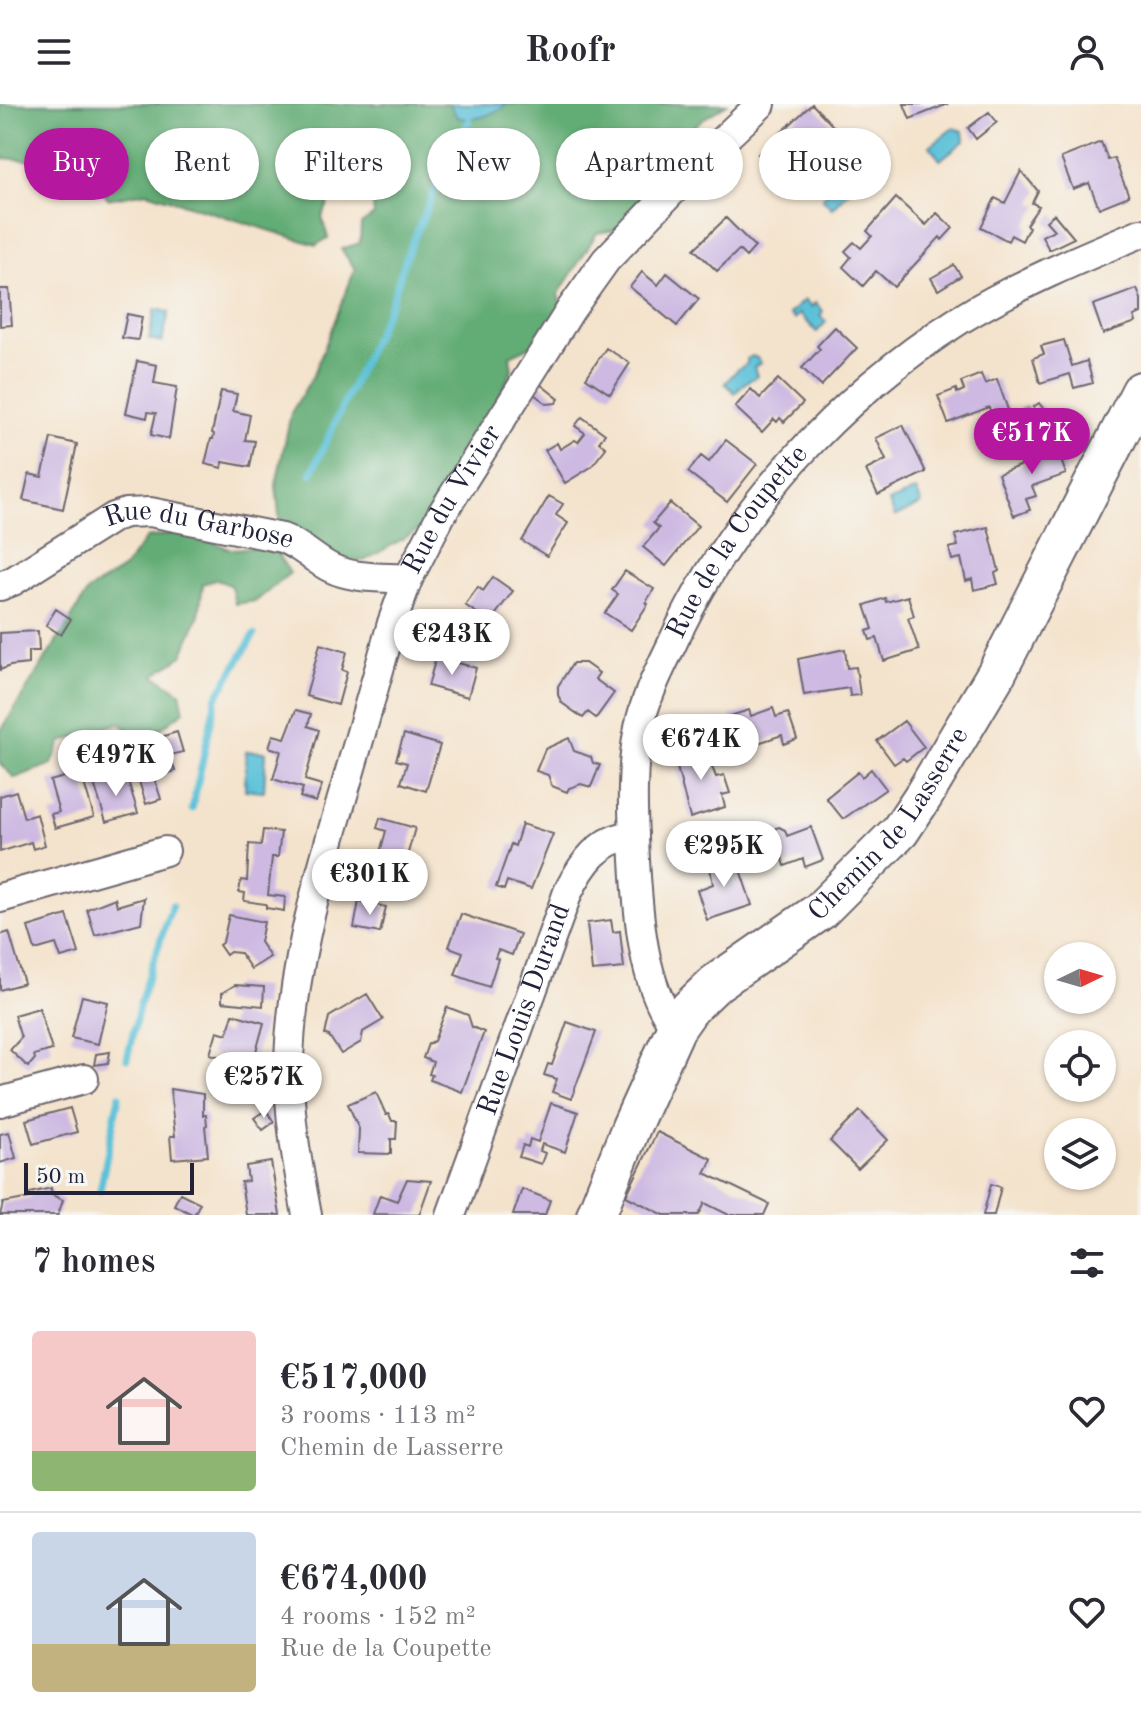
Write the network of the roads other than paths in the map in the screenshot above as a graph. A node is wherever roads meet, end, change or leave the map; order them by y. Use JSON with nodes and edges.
{"nodes":[{"id":1,"x":761,"y":104,"type":"edge"},
{"id":2,"x":1141,"y":233,"type":"edge"},
{"id":3,"x":1141,"y":391,"type":"edge"},
{"id":4,"x":408,"y":579,"type":"junction"},
{"id":5,"x":0,"y":586,"type":"edge"},
{"id":6,"x":634,"y":835,"type":"junction"},
{"id":7,"x":165,"y":851,"type":"dead end"},
{"id":8,"x":0,"y":898,"type":"edge"},
{"id":9,"x":676,"y":1028,"type":"junction"},
{"id":10,"x":84,"y":1079,"type":"dead end"},
{"id":11,"x":0,"y":1102,"type":"edge"},
{"id":12,"x":307,"y":1215,"type":"edge"},
{"id":13,"x":451,"y":1215,"type":"edge"},
{"id":14,"x":596,"y":1215,"type":"edge"}],
"edges":[{"from":1,"to":4,"type":"street","name":"Rue du Vivier"},
{"from":2,"to":6,"type":"street","name":"Rue de la Coupette"},
{"from":3,"to":9,"type":"street","name":"Chemin de Lasserre"},
{"from":4,"to":5,"type":"street","name":"Rue du Garbose"},
{"from":4,"to":12,"type":"street","name":"Rue du Vivier"},
{"from":6,"to":9,"type":"street","name":"Rue de la Coupette"},
{"from":6,"to":13,"type":"street","name":"Rue Louis Durand"},
{"from":7,"to":8,"type":"street"},
{"from":9,"to":14,"type":"street","name":"Chemin de Lasserre"},
{"from":10,"to":11,"type":"street"}]}
